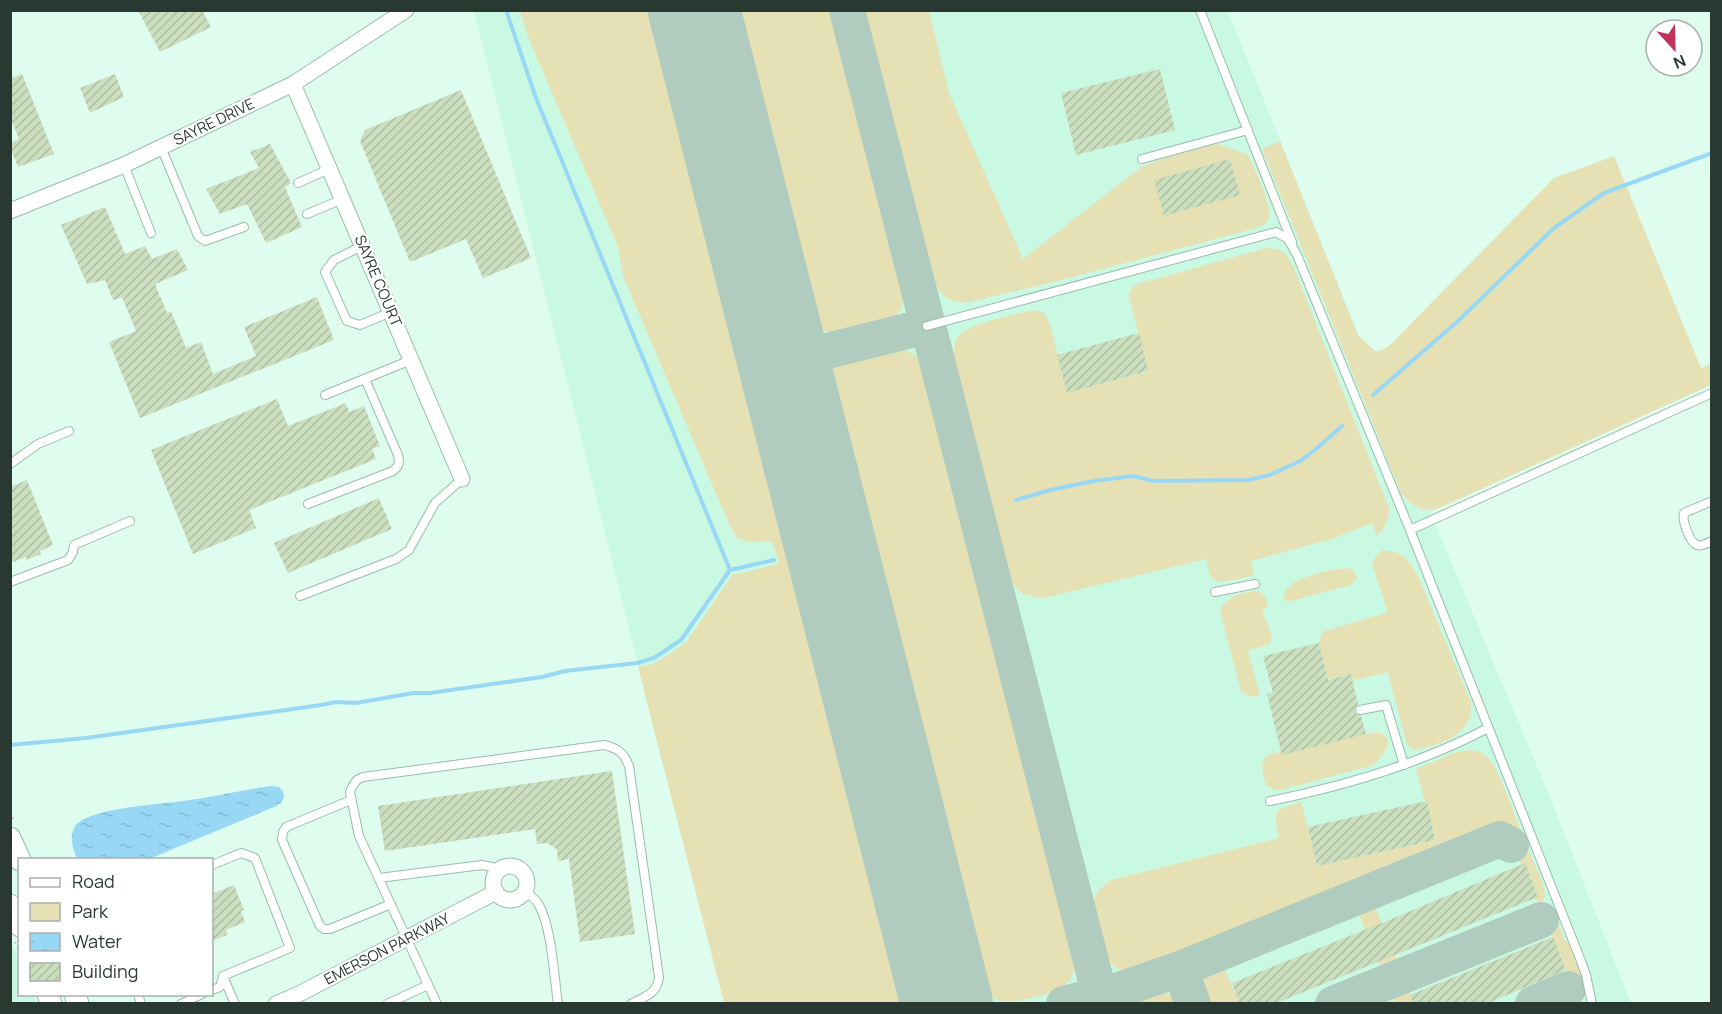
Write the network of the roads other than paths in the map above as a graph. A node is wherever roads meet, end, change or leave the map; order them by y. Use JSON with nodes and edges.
{"nodes":[{"id":1,"x":1200,"y":10,"type":"edge"},
{"id":2,"x":402,"y":12,"type":"edge"},
{"id":3,"x":293,"y":84,"type":"junction"},
{"id":4,"x":1248,"y":130,"type":"junction"},
{"id":5,"x":161,"y":147,"type":"junction"},
{"id":6,"x":1142,"y":159,"type":"dead end"},
{"id":7,"x":124,"y":165,"type":"junction"},
{"id":8,"x":329,"y":169,"type":"junction"},
{"id":9,"x":298,"y":183,"type":"dead end"},
{"id":10,"x":343,"y":199,"type":"junction"},
{"id":11,"x":10,"y":211,"type":"edge"},
{"id":12,"x":308,"y":214,"type":"dead end"},
{"id":13,"x":244,"y":227,"type":"dead end"},
{"id":14,"x":151,"y":233,"type":"dead end"},
{"id":15,"x":362,"y":246,"type":"junction"},
{"id":16,"x":1297,"y":255,"type":"junction"},
{"id":17,"x":391,"y":312,"type":"junction"},
{"id":18,"x":927,"y":326,"type":"dead end"},
{"id":19,"x":411,"y":360,"type":"junction"},
{"id":20,"x":365,"y":379,"type":"junction"},
{"id":21,"x":1712,"y":393,"type":"edge"},
{"id":22,"x":325,"y":395,"type":"dead end"},
{"id":23,"x":69,"y":431,"type":"dead end"},
{"id":24,"x":10,"y":464,"type":"edge"},
{"id":25,"x":462,"y":479,"type":"joint"},
{"id":26,"x":1712,"y":501,"type":"edge"},
{"id":27,"x":308,"y":504,"type":"dead end"},
{"id":28,"x":130,"y":521,"type":"dead end"},
{"id":29,"x":1410,"y":530,"type":"junction"},
{"id":30,"x":1712,"y":541,"type":"edge"},
{"id":31,"x":10,"y":582,"type":"edge"},
{"id":32,"x":1255,"y":584,"type":"dead end"},
{"id":33,"x":1215,"y":592,"type":"dead end"},
{"id":34,"x":300,"y":596,"type":"dead end"},
{"id":35,"x":1360,"y":710,"type":"dead end"},
{"id":36,"x":1488,"y":728,"type":"junction"},
{"id":37,"x":1404,"y":765,"type":"junction"},
{"id":38,"x":351,"y":800,"type":"junction"},
{"id":39,"x":1270,"y":801,"type":"dead end"},
{"id":40,"x":10,"y":838,"type":"edge"},
{"id":41,"x":19,"y":858,"type":"edge"},
{"id":42,"x":213,"y":865,"type":"edge"},
{"id":43,"x":500,"y":870,"type":"junction"},
{"id":44,"x":379,"y":878,"type":"junction"},
{"id":45,"x":496,"y":892,"type":"junction"},
{"id":46,"x":525,"y":892,"type":"junction"},
{"id":47,"x":10,"y":904,"type":"edge"},
{"id":48,"x":391,"y":904,"type":"junction"},
{"id":49,"x":18,"y":922,"type":"edge"},
{"id":50,"x":406,"y":938,"type":"junction"},
{"id":51,"x":223,"y":976,"type":"junction"},
{"id":52,"x":428,"y":985,"type":"junction"},
{"id":53,"x":213,"y":990,"type":"edge"},
{"id":54,"x":198,"y":996,"type":"edge"},
{"id":55,"x":181,"y":1004,"type":"edge"},
{"id":56,"x":235,"y":1004,"type":"edge"},
{"id":57,"x":276,"y":1004,"type":"edge"},
{"id":58,"x":387,"y":1004,"type":"edge"},
{"id":59,"x":437,"y":1004,"type":"edge"},
{"id":60,"x":558,"y":1004,"type":"edge"},
{"id":61,"x":631,"y":1004,"type":"edge"},
{"id":62,"x":1592,"y":1004,"type":"edge"}],
"edges":[{"from":1,"to":4,"type":"lane"},
{"from":2,"to":3,"type":"street","name":"SAYRE DRIVE"},
{"from":3,"to":5,"type":"street","name":"SAYRE DRIVE"},
{"from":3,"to":8,"type":"street","name":"SAYRE COURT"},
{"from":4,"to":6,"type":"lane"},
{"from":4,"to":16,"type":"lane"},
{"from":5,"to":7,"type":"street","name":"SAYRE DRIVE"},
{"from":5,"to":13,"type":"lane"},
{"from":7,"to":11,"type":"street","name":"SAYRE DRIVE"},
{"from":7,"to":14,"type":"lane"},
{"from":8,"to":9,"type":"lane"},
{"from":8,"to":10,"type":"street","name":"SAYRE COURT"},
{"from":10,"to":12,"type":"lane"},
{"from":10,"to":15,"type":"street","name":"SAYRE COURT"},
{"from":15,"to":17,"type":"street","name":"SAYRE COURT"},
{"from":15,"to":17,"type":"lane"},
{"from":16,"to":18,"type":"lane"},
{"from":16,"to":29,"type":"lane"},
{"from":17,"to":19,"type":"street","name":"SAYRE COURT"},
{"from":19,"to":20,"type":"lane"},
{"from":19,"to":25,"type":"street","name":"SAYRE COURT"},
{"from":20,"to":22,"type":"lane"},
{"from":20,"to":27,"type":"lane"},
{"from":21,"to":29,"type":"lane"},
{"from":23,"to":24,"type":"lane"},
{"from":25,"to":34,"type":"lane"},
{"from":26,"to":30,"type":"lane"},
{"from":28,"to":31,"type":"lane"},
{"from":29,"to":36,"type":"lane"},
{"from":32,"to":33,"type":"lane"},
{"from":35,"to":37,"type":"lane"},
{"from":36,"to":37,"type":"lane"},
{"from":36,"to":62,"type":"lane"},
{"from":37,"to":39,"type":"lane"},
{"from":38,"to":44,"type":"lane"},
{"from":38,"to":48,"type":"lane"},
{"from":38,"to":61,"type":"lane"},
{"from":40,"to":41,"type":"main road"},
{"from":42,"to":51,"type":"lane"},
{"from":43,"to":44,"type":"lane"},
{"from":43,"to":45,"type":"street"},
{"from":43,"to":46,"type":"street"},
{"from":44,"to":48,"type":"lane"},
{"from":45,"to":46,"type":"street"},
{"from":45,"to":50,"type":"street","name":"EMERSON PARKWAY"},
{"from":46,"to":60,"type":"lane"},
{"from":47,"to":49,"type":"main road"},
{"from":48,"to":50,"type":"lane"},
{"from":50,"to":52,"type":"lane"},
{"from":50,"to":57,"type":"street","name":"EMERSON PARKWAY"},
{"from":51,"to":53,"type":"lane"},
{"from":51,"to":56,"type":"lane"},
{"from":52,"to":58,"type":"lane"},
{"from":52,"to":59,"type":"lane"},
{"from":54,"to":55,"type":"lane"}]}
